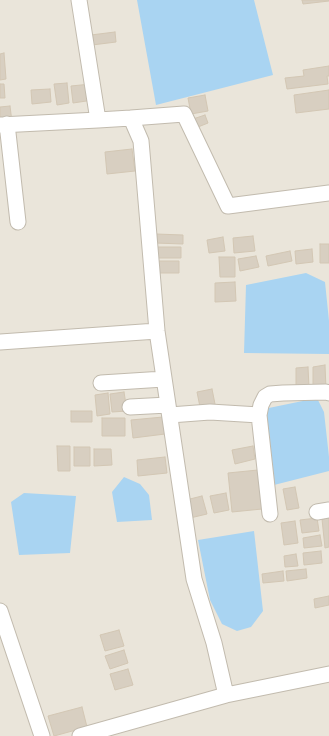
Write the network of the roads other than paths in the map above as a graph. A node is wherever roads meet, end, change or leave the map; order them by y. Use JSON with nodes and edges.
{"nodes":[{"id":1,"x":79,"y":0,"type":"edge"},
{"id":2,"x":130,"y":118,"type":"junction"},
{"id":3,"x":98,"y":120,"type":"junction"},
{"id":4,"x":4,"y":125,"type":"edge"},
{"id":5,"x":329,"y":193,"type":"edge"},
{"id":6,"x":18,"y":222,"type":"dead end"},
{"id":7,"x":157,"y":331,"type":"junction"},
{"id":8,"x":0,"y":342,"type":"edge"},
{"id":9,"x":164,"y":379,"type":"junction"},
{"id":10,"x":101,"y":383,"type":"dead end"},
{"id":11,"x":329,"y":393,"type":"edge"},
{"id":12,"x":130,"y":407,"type":"dead end"},
{"id":13,"x":169,"y":410,"type":"junction"},
{"id":14,"x":259,"y":415,"type":"junction"},
{"id":15,"x":270,"y":514,"type":"dead end"},
{"id":16,"x":0,"y":611,"type":"edge"},
{"id":17,"x":329,"y":674,"type":"edge"},
{"id":18,"x":226,"y":696,"type":"junction"},
{"id":19,"x":42,"y":736,"type":"edge"},
{"id":20,"x":80,"y":736,"type":"edge"}],
"edges":[{"from":1,"to":3,"type":"street"},
{"from":2,"to":3,"type":"street"},
{"from":2,"to":5,"type":"street"},
{"from":2,"to":7,"type":"street"},
{"from":3,"to":4,"type":"street"},
{"from":4,"to":6,"type":"street"},
{"from":7,"to":8,"type":"street"},
{"from":7,"to":9,"type":"street"},
{"from":9,"to":10,"type":"street"},
{"from":9,"to":13,"type":"street"},
{"from":11,"to":14,"type":"street"},
{"from":12,"to":13,"type":"street"},
{"from":13,"to":14,"type":"street"},
{"from":13,"to":18,"type":"street"},
{"from":14,"to":15,"type":"street"},
{"from":16,"to":19,"type":"street"},
{"from":17,"to":18,"type":"street"},
{"from":18,"to":20,"type":"street"}]}
